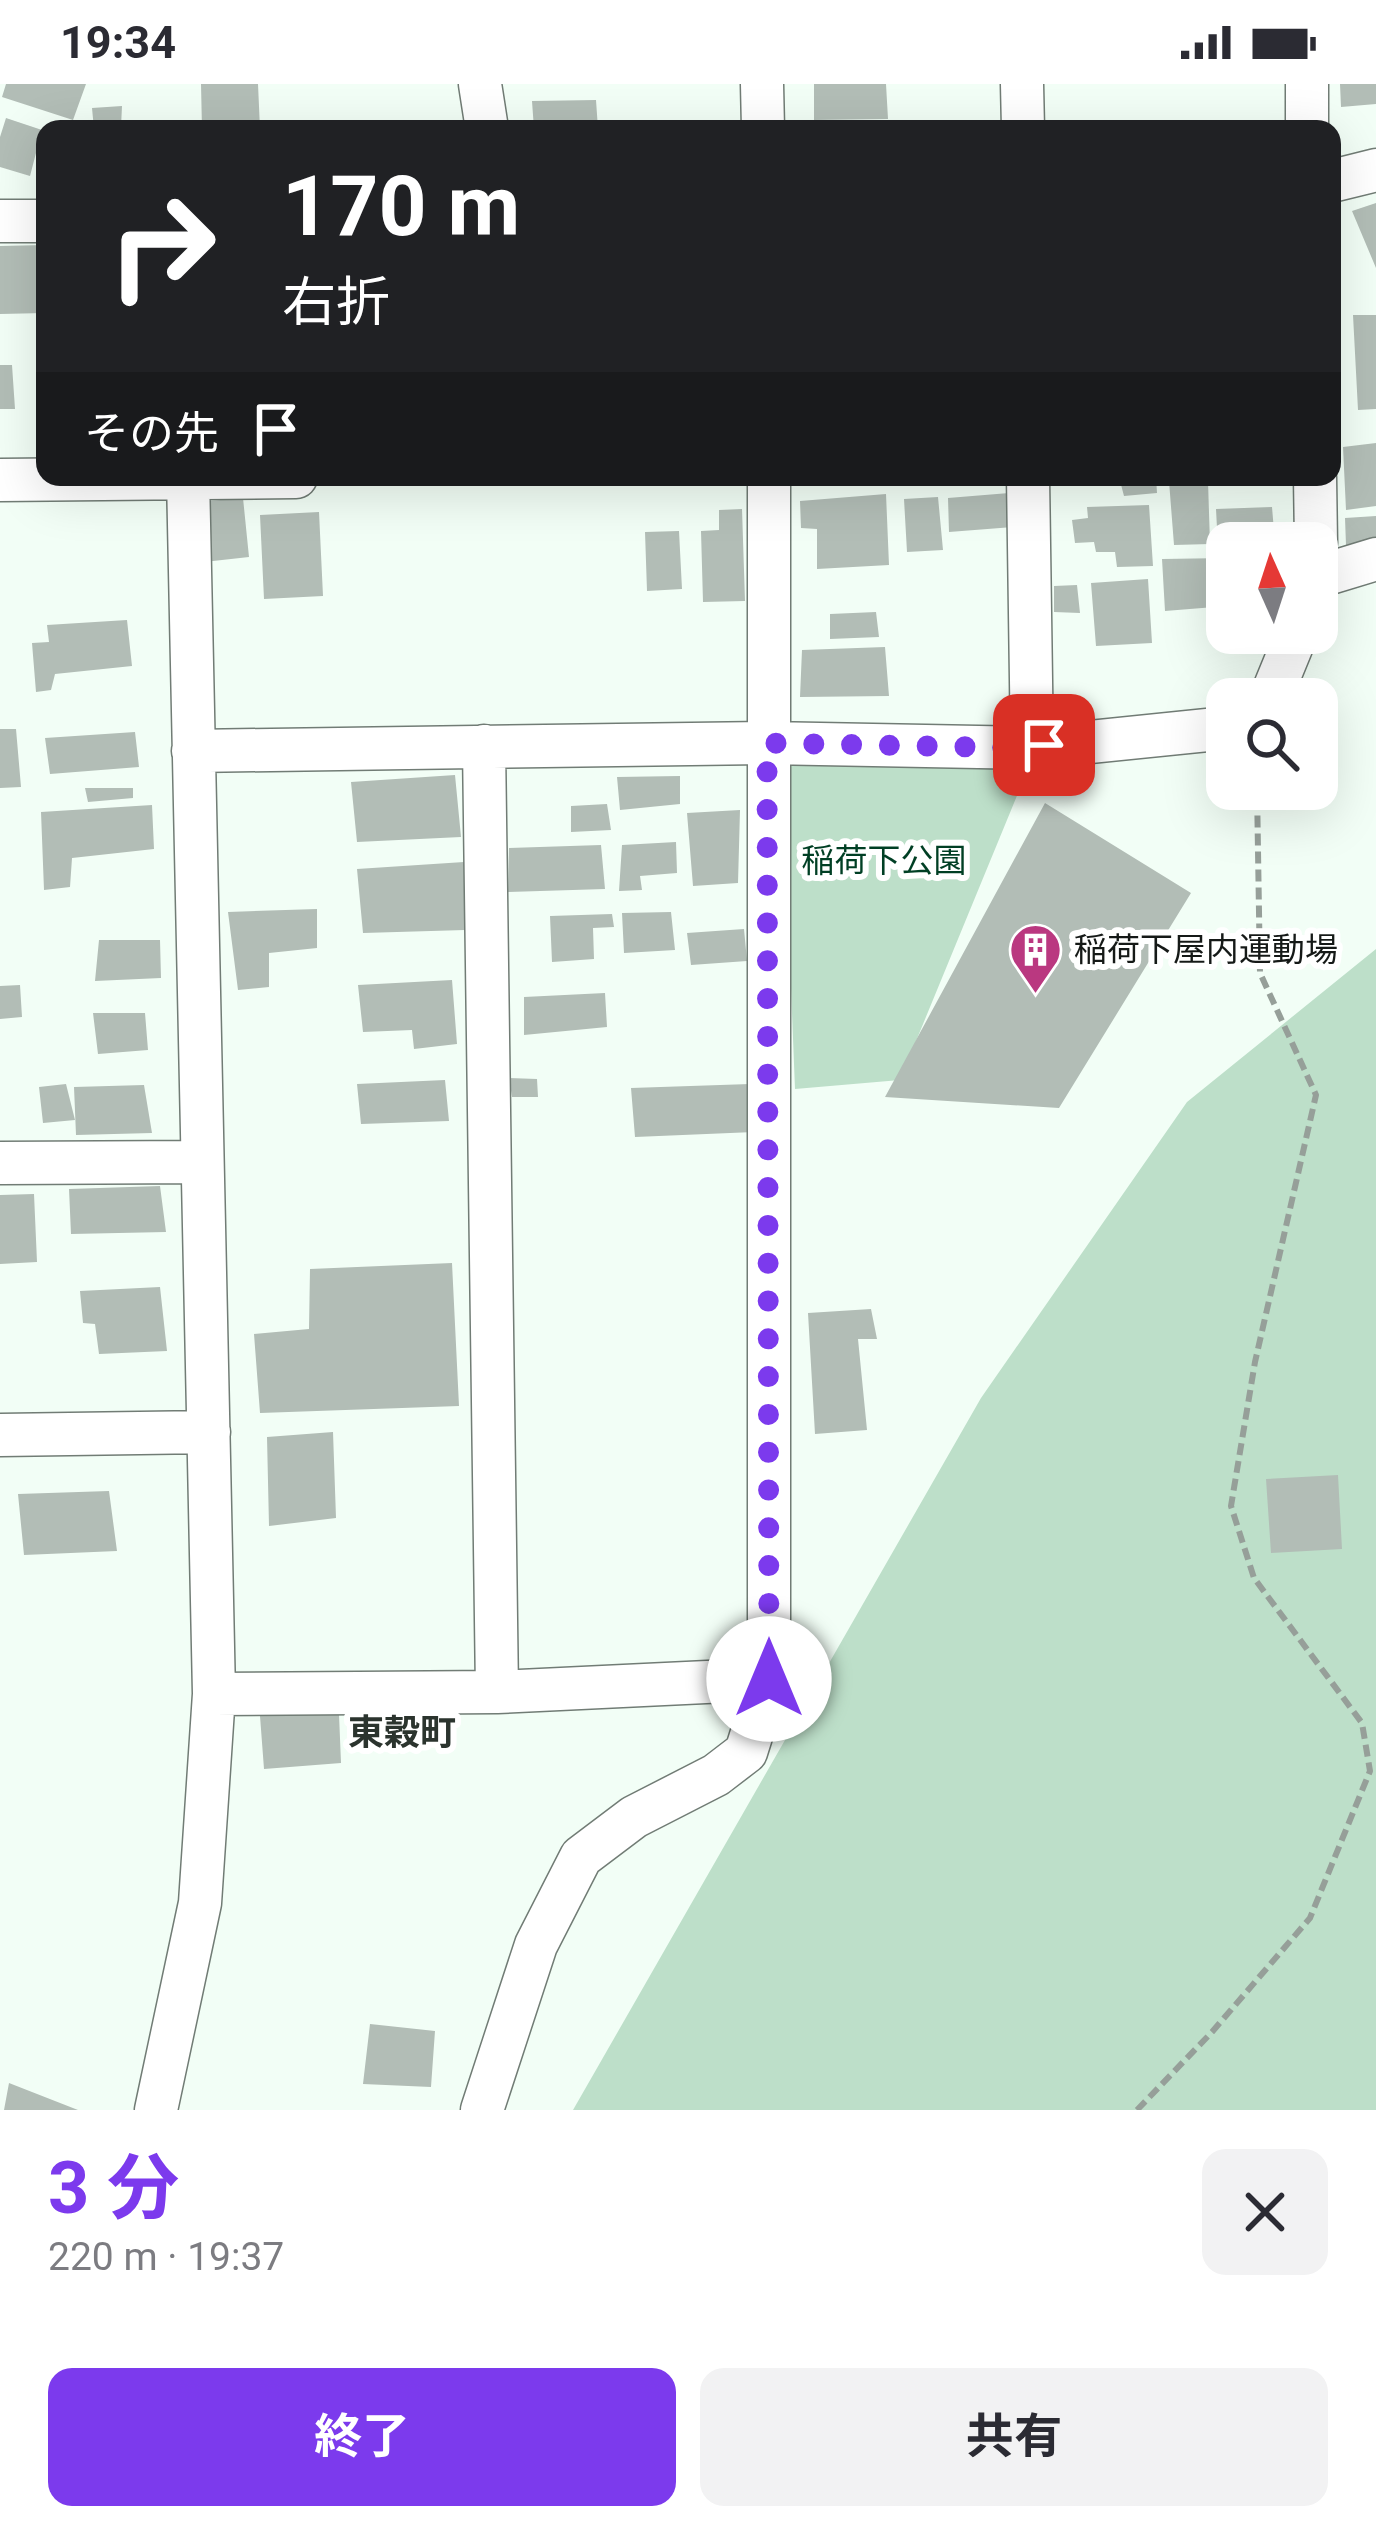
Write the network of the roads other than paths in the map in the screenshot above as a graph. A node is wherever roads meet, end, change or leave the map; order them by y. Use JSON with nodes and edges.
{"nodes":[{"id":1,"x":480,"y":84,"type":"edge"},
{"id":2,"x":762,"y":84,"type":"edge"},
{"id":3,"x":1022,"y":84,"type":"edge"},
{"id":4,"x":1307,"y":84,"type":"edge"},
{"id":5,"x":486,"y":120,"type":"edge"},
{"id":6,"x":763,"y":120,"type":"edge"},
{"id":7,"x":1023,"y":120,"type":"edge"},
{"id":8,"x":1307,"y":120,"type":"edge"},
{"id":9,"x":1376,"y":170,"type":"edge"},
{"id":10,"x":1341,"y":179,"type":"edge"},
{"id":11,"x":0,"y":220,"type":"edge"},
{"id":12,"x":36,"y":220,"type":"edge"},
{"id":13,"x":0,"y":480,"type":"edge"},
{"id":14,"x":36,"y":480,"type":"edge"},
{"id":15,"x":188,"y":486,"type":"edge"},
{"id":16,"x":770,"y":486,"type":"edge"},
{"id":17,"x":1028,"y":486,"type":"edge"},
{"id":18,"x":1315,"y":486,"type":"edge"},
{"id":19,"x":1316,"y":522,"type":"edge"},
{"id":20,"x":1376,"y":559,"type":"edge"},
{"id":21,"x":1338,"y":571,"type":"edge"},
{"id":22,"x":1206,"y":730,"type":"edge"},
{"id":23,"x":767,"y":743,"type":"junction"},
{"id":24,"x":484,"y":746,"type":"junction"},
{"id":25,"x":1032,"y":748,"type":"junction"},
{"id":26,"x":193,"y":751,"type":"junction"},
{"id":27,"x":200,"y":1162,"type":"junction"},
{"id":28,"x":0,"y":1163,"type":"edge"},
{"id":29,"x":209,"y":1432,"type":"junction"},
{"id":30,"x":0,"y":1436,"type":"edge"},
{"id":31,"x":769,"y":1679,"type":"junction"},
{"id":32,"x":497,"y":1692,"type":"junction"},
{"id":33,"x":214,"y":1694,"type":"junction"},
{"id":34,"x":156,"y":2110,"type":"edge"},
{"id":35,"x":482,"y":2110,"type":"edge"}],
"edges":[{"from":1,"to":5,"type":"street"},
{"from":2,"to":6,"type":"street"},
{"from":3,"to":7,"type":"street"},
{"from":4,"to":8,"type":"street"},
{"from":9,"to":10,"type":"street"},
{"from":11,"to":12,"type":"street"},
{"from":13,"to":14,"type":"street"},
{"from":15,"to":26,"type":"street"},
{"from":16,"to":23,"type":"street"},
{"from":17,"to":25,"type":"street"},
{"from":18,"to":19,"type":"street"},
{"from":20,"to":21,"type":"street"},
{"from":22,"to":25,"type":"street"},
{"from":23,"to":24,"type":"street"},
{"from":23,"to":25,"type":"street"},
{"from":23,"to":31,"type":"street"},
{"from":24,"to":26,"type":"street"},
{"from":24,"to":32,"type":"street"},
{"from":26,"to":27,"type":"street"},
{"from":27,"to":28,"type":"street"},
{"from":27,"to":29,"type":"street"},
{"from":29,"to":30,"type":"street"},
{"from":29,"to":33,"type":"street"},
{"from":31,"to":32,"type":"street"},
{"from":31,"to":35,"type":"street"},
{"from":32,"to":33,"type":"street"},
{"from":33,"to":34,"type":"street"}]}
